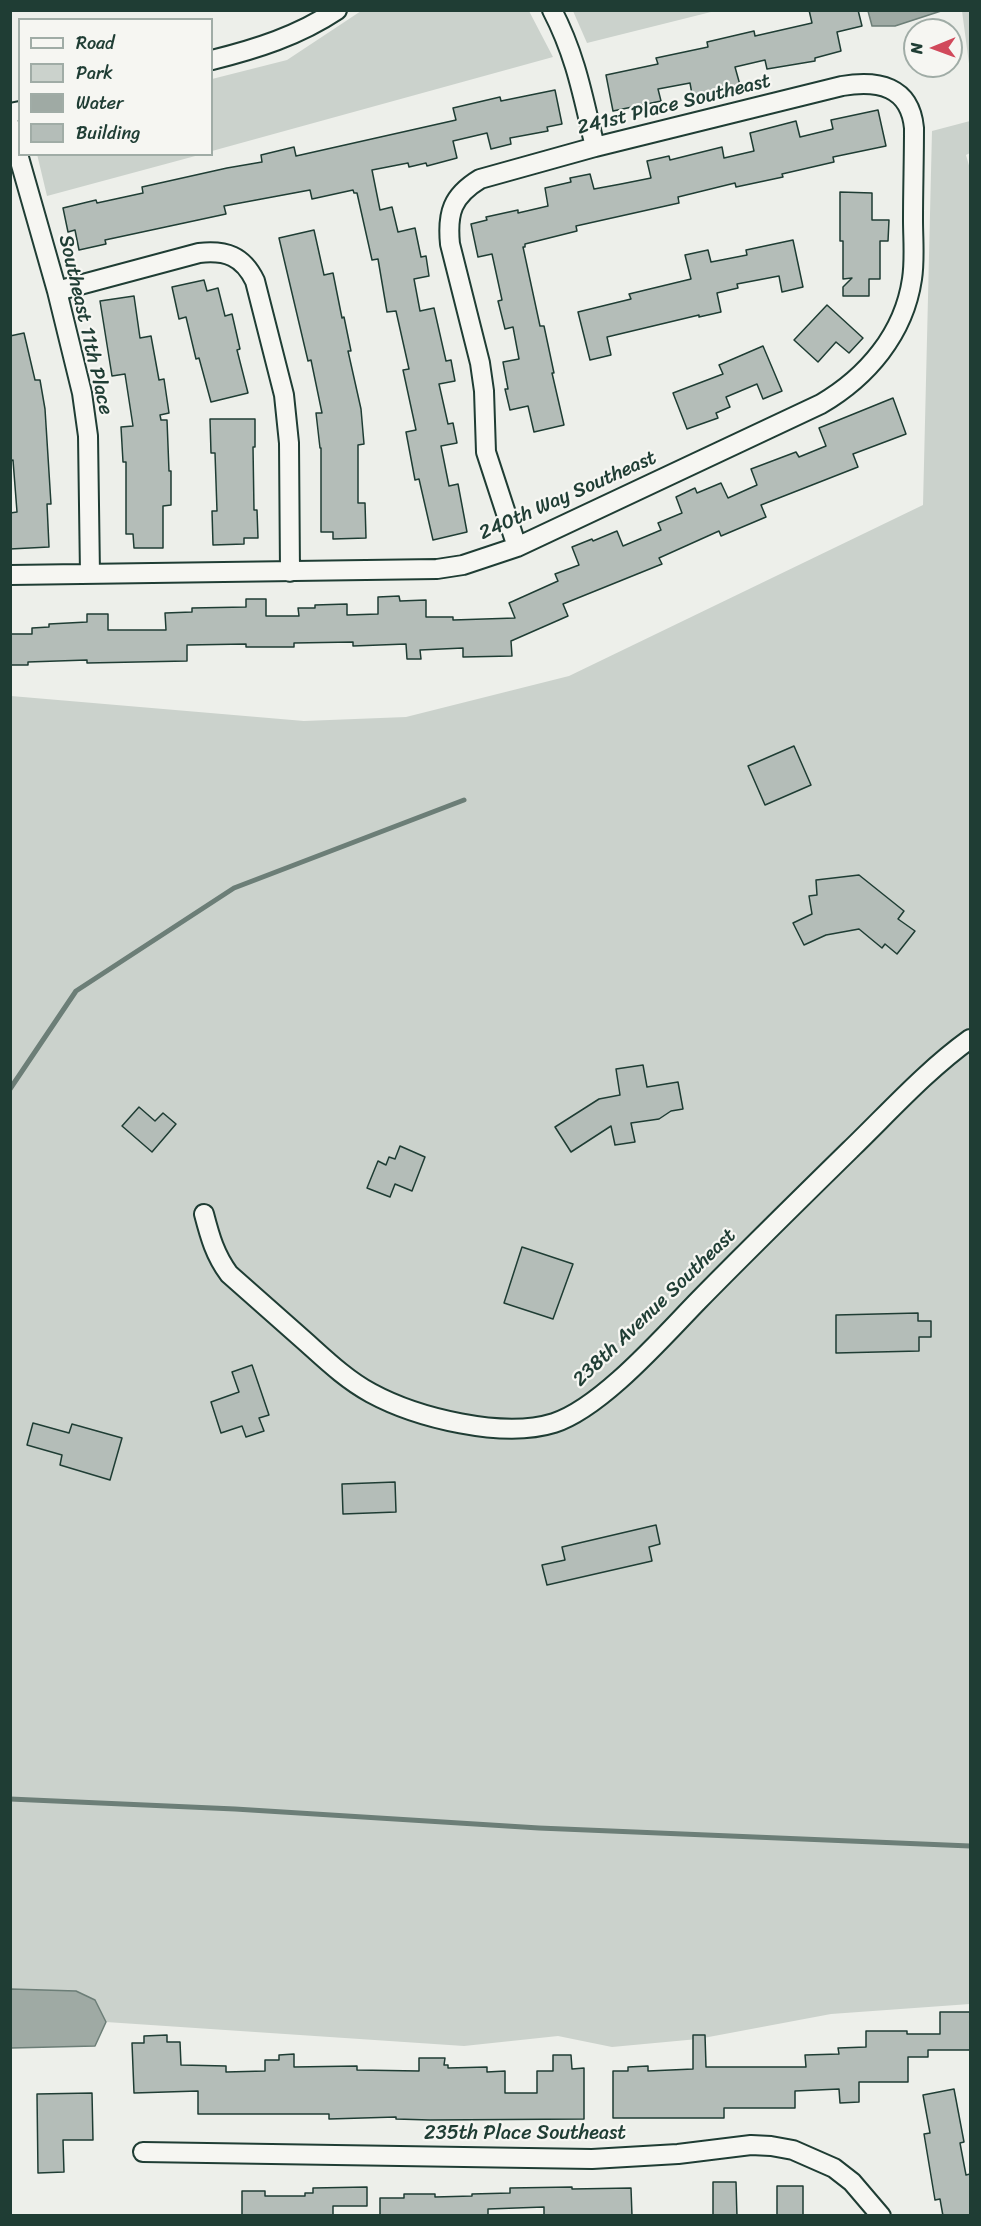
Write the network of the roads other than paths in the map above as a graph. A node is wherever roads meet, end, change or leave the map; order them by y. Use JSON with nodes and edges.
{"nodes":[{"id":1,"x":337,"y":10,"type":"edge"},
{"id":2,"x":552,"y":10,"type":"edge"},
{"id":3,"x":213,"y":60,"type":"edge"},
{"id":4,"x":912,"y":114,"type":"joint"},
{"id":5,"x":10,"y":126,"type":"edge"},
{"id":6,"x":595,"y":147,"type":"junction"},
{"id":7,"x":18,"y":154,"type":"edge"},
{"id":8,"x":19,"y":156,"type":"edge"},
{"id":9,"x":57,"y":291,"type":"junction"},
{"id":10,"x":517,"y":547,"type":"junction"},
{"id":11,"x":290,"y":572,"type":"junction"},
{"id":12,"x":90,"y":574,"type":"junction"},
{"id":13,"x":10,"y":575,"type":"edge"},
{"id":14,"x":970,"y":1039,"type":"edge"},
{"id":15,"x":204,"y":1214,"type":"dead end"},
{"id":16,"x":143,"y":2152,"type":"dead end"},
{"id":17,"x":881,"y":2216,"type":"edge"}],
"edges":[{"from":1,"to":3,"type":"street"},
{"from":2,"to":6,"type":"street"},
{"from":4,"to":6,"type":"street","name":"241st Place Southeast"},
{"from":4,"to":10,"type":"street","name":"240th Way Southeast"},
{"from":5,"to":7,"type":"street","name":"Southeast 11th Place"},
{"from":6,"to":10,"type":"street","name":"241st Place Southeast"},
{"from":8,"to":9,"type":"street","name":"Southeast 11th Place"},
{"from":9,"to":11,"type":"street"},
{"from":9,"to":12,"type":"street","name":"Southeast 11th Place"},
{"from":10,"to":11,"type":"street","name":"240th Way Southeast"},
{"from":11,"to":12,"type":"street","name":"240th Way Southeast"},
{"from":12,"to":13,"type":"street","name":"240th Way Southeast"},
{"from":14,"to":15,"type":"street","name":"238th Avenue Southeast"},
{"from":16,"to":17,"type":"street","name":"235th Place Southeast"}]}
